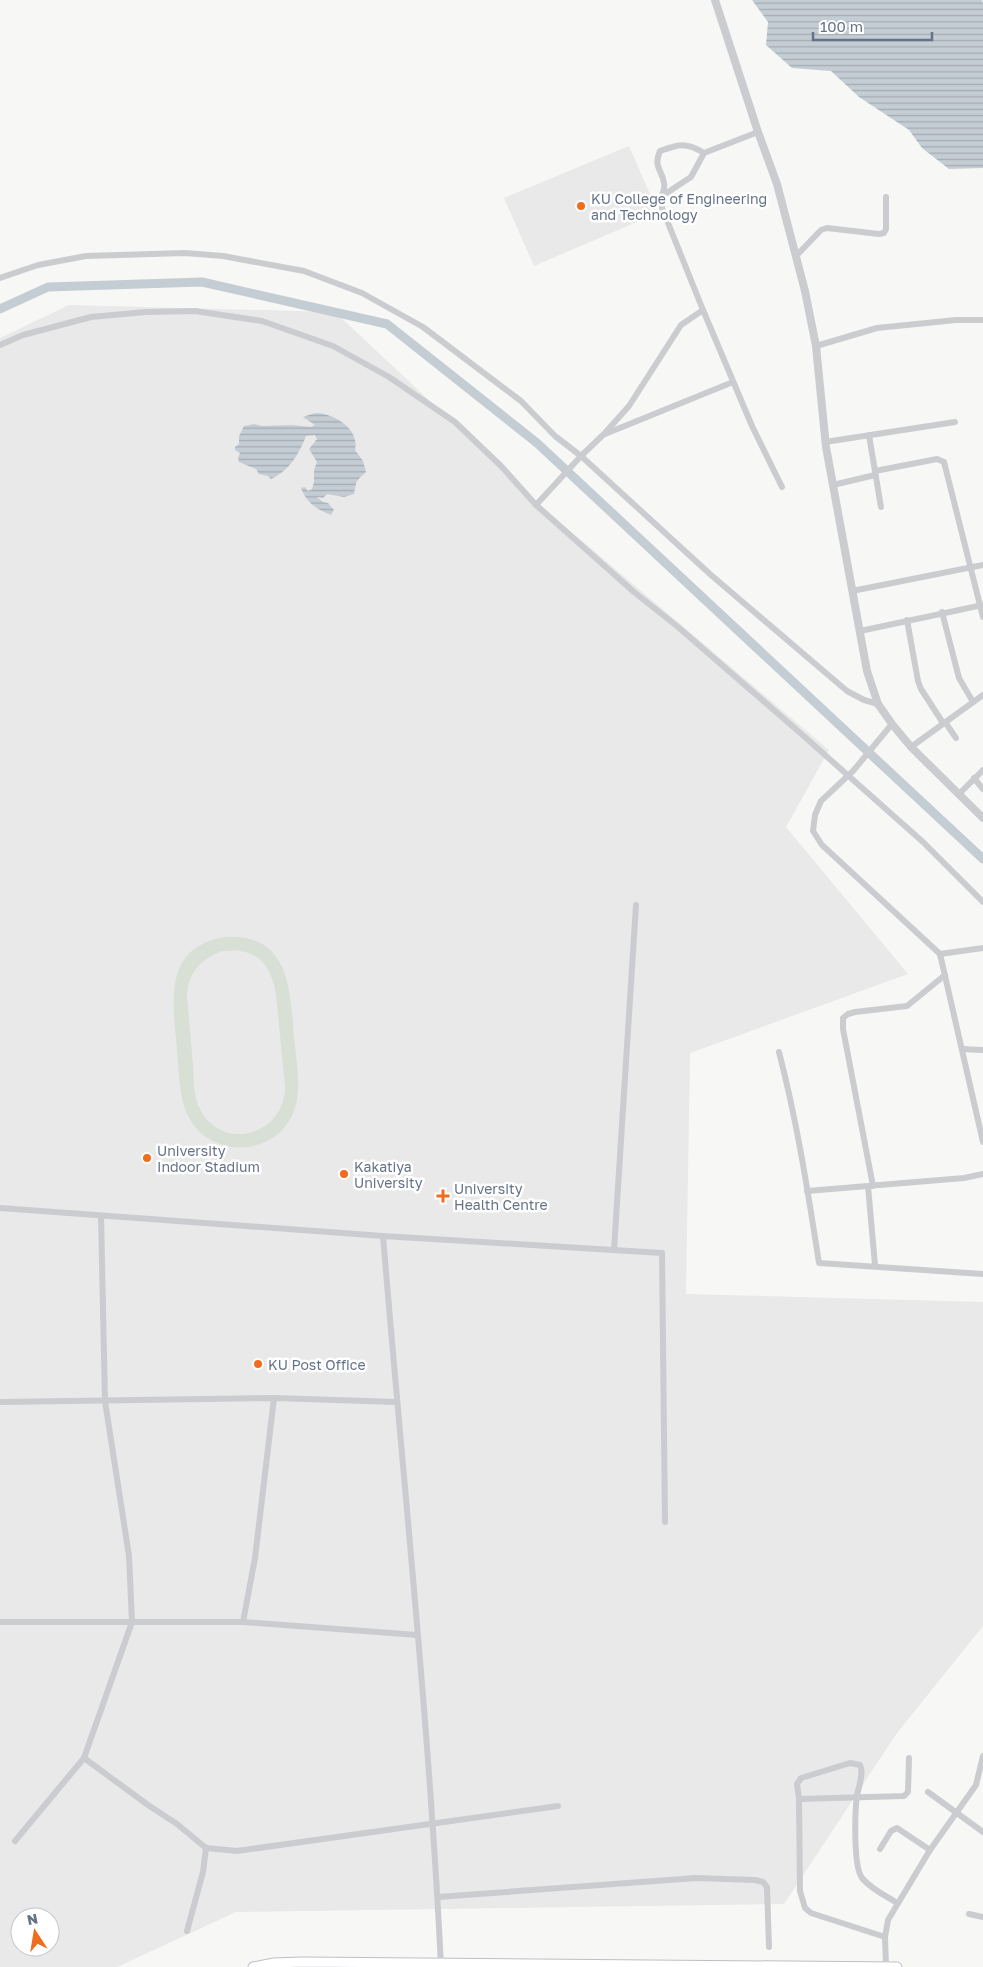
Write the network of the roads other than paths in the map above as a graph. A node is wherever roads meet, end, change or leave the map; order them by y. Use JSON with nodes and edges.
{"nodes":[{"id":1,"x":715,"y":0,"type":"edge"},
{"id":2,"x":758,"y":132,"type":"junction"},
{"id":3,"x":704,"y":153,"type":"junction"},
{"id":4,"x":662,"y":196,"type":"junction"},
{"id":5,"x":886,"y":196,"type":"dead end"},
{"id":6,"x":796,"y":256,"type":"junction"},
{"id":7,"x":0,"y":278,"type":"edge"},
{"id":8,"x":703,"y":310,"type":"junction"},
{"id":9,"x":983,"y":320,"type":"edge"},
{"id":10,"x":0,"y":345,"type":"edge"},
{"id":11,"x":816,"y":346,"type":"junction"},
{"id":12,"x":733,"y":382,"type":"junction"},
{"id":13,"x":955,"y":422,"type":"dead end"},
{"id":14,"x":604,"y":434,"type":"junction"},
{"id":15,"x":869,"y":435,"type":"junction"},
{"id":16,"x":825,"y":442,"type":"junction"},
{"id":17,"x":579,"y":458,"type":"junction"},
{"id":18,"x":875,"y":473,"type":"junction"},
{"id":19,"x":833,"y":485,"type":"junction"},
{"id":20,"x":782,"y":487,"type":"dead end"},
{"id":21,"x":536,"y":505,"type":"junction"},
{"id":22,"x":881,"y":507,"type":"dead end"},
{"id":23,"x":983,"y":565,"type":"edge"},
{"id":24,"x":972,"y":567,"type":"junction"},
{"id":25,"x":852,"y":591,"type":"junction"},
{"id":26,"x":982,"y":605,"type":"edge"},
{"id":27,"x":942,"y":612,"type":"junction"},
{"id":28,"x":983,"y":617,"type":"edge"},
{"id":29,"x":907,"y":620,"type":"junction"},
{"id":30,"x":860,"y":631,"type":"junction"},
{"id":31,"x":983,"y":695,"type":"edge"},
{"id":32,"x":973,"y":702,"type":"junction"},
{"id":33,"x":878,"y":704,"type":"junction"},
{"id":34,"x":944,"y":723,"type":"junction"},
{"id":35,"x":892,"y":724,"type":"junction"},
{"id":36,"x":956,"y":738,"type":"dead end"},
{"id":37,"x":911,"y":747,"type":"junction"},
{"id":38,"x":983,"y":770,"type":"edge"},
{"id":39,"x":847,"y":776,"type":"junction"},
{"id":40,"x":974,"y":778,"type":"junction"},
{"id":41,"x":983,"y":788,"type":"edge"},
{"id":42,"x":959,"y":794,"type":"junction"},
{"id":43,"x":983,"y":818,"type":"edge"},
{"id":44,"x":983,"y":902,"type":"edge"},
{"id":45,"x":636,"y":905,"type":"dead end"},
{"id":46,"x":983,"y":948,"type":"edge"},
{"id":47,"x":940,"y":954,"type":"junction"},
{"id":48,"x":945,"y":976,"type":"junction"},
{"id":49,"x":962,"y":1049,"type":"junction"},
{"id":50,"x":983,"y":1050,"type":"edge"},
{"id":51,"x":779,"y":1052,"type":"dead end"},
{"id":52,"x":983,"y":1142,"type":"edge"},
{"id":53,"x":983,"y":1174,"type":"edge"},
{"id":54,"x":870,"y":1186,"type":"junction"},
{"id":55,"x":807,"y":1191,"type":"junction"},
{"id":56,"x":0,"y":1208,"type":"edge"},
{"id":57,"x":102,"y":1216,"type":"junction"},
{"id":58,"x":382,"y":1236,"type":"junction"},
{"id":59,"x":614,"y":1250,"type":"junction"},
{"id":60,"x":875,"y":1265,"type":"junction"},
{"id":61,"x":983,"y":1274,"type":"edge"},
{"id":62,"x":274,"y":1398,"type":"junction"},
{"id":63,"x":105,"y":1401,"type":"junction"},
{"id":64,"x":0,"y":1402,"type":"edge"},
{"id":65,"x":397,"y":1402,"type":"junction"},
{"id":66,"x":665,"y":1522,"type":"dead end"},
{"id":67,"x":0,"y":1622,"type":"edge"},
{"id":68,"x":132,"y":1622,"type":"junction"},
{"id":69,"x":243,"y":1622,"type":"junction"},
{"id":70,"x":417,"y":1635,"type":"junction"},
{"id":71,"x":983,"y":1756,"type":"edge"},
{"id":72,"x":84,"y":1758,"type":"junction"},
{"id":73,"x":909,"y":1758,"type":"dead end"},
{"id":74,"x":928,"y":1792,"type":"dead end"},
{"id":75,"x":857,"y":1797,"type":"junction"},
{"id":76,"x":799,"y":1799,"type":"junction"},
{"id":77,"x":558,"y":1806,"type":"dead end"},
{"id":78,"x":956,"y":1812,"type":"junction"},
{"id":79,"x":432,"y":1823,"type":"junction"},
{"id":80,"x":983,"y":1832,"type":"edge"},
{"id":81,"x":15,"y":1841,"type":"dead end"},
{"id":82,"x":206,"y":1848,"type":"junction"},
{"id":83,"x":880,"y":1849,"type":"dead end"},
{"id":84,"x":930,"y":1850,"type":"junction"},
{"id":85,"x":438,"y":1897,"type":"junction"},
{"id":86,"x":897,"y":1903,"type":"junction"},
{"id":87,"x":968,"y":1914,"type":"dead end"},
{"id":88,"x":983,"y":1918,"type":"edge"},
{"id":89,"x":187,"y":1931,"type":"dead end"},
{"id":90,"x":885,"y":1937,"type":"junction"},
{"id":91,"x":769,"y":1947,"type":"dead end"},
{"id":92,"x":441,"y":1965,"type":"edge"},
{"id":93,"x":886,"y":1966,"type":"junction"},
{"id":94,"x":253,"y":1967,"type":"edge"},
{"id":95,"x":897,"y":1967,"type":"edge"}],
"edges":[{"from":1,"to":2,"type":"street"},
{"from":2,"to":3,"type":"street"},
{"from":2,"to":6,"type":"street"},
{"from":3,"to":4,"type":"street"},
{"from":3,"to":4,"type":"street"},
{"from":4,"to":8,"type":"street"},
{"from":5,"to":6,"type":"street"},
{"from":6,"to":11,"type":"street"},
{"from":7,"to":17,"type":"street"},
{"from":8,"to":12,"type":"street"},
{"from":8,"to":14,"type":"street"},
{"from":9,"to":11,"type":"street"},
{"from":10,"to":21,"type":"street"},
{"from":11,"to":16,"type":"street"},
{"from":12,"to":14,"type":"street"},
{"from":12,"to":20,"type":"street"},
{"from":13,"to":15,"type":"street"},
{"from":14,"to":17,"type":"street"},
{"from":15,"to":16,"type":"street"},
{"from":15,"to":18,"type":"street"},
{"from":16,"to":19,"type":"street"},
{"from":17,"to":21,"type":"street"},
{"from":17,"to":33,"type":"street"},
{"from":18,"to":19,"type":"street"},
{"from":18,"to":22,"type":"street"},
{"from":18,"to":24,"type":"street"},
{"from":19,"to":25,"type":"street"},
{"from":21,"to":39,"type":"street"},
{"from":23,"to":24,"type":"street"},
{"from":24,"to":25,"type":"street"},
{"from":24,"to":26,"type":"street"},
{"from":25,"to":30,"type":"street"},
{"from":26,"to":27,"type":"street"},
{"from":26,"to":28,"type":"street"},
{"from":27,"to":29,"type":"street"},
{"from":27,"to":32,"type":"street"},
{"from":29,"to":30,"type":"street"},
{"from":29,"to":34,"type":"street"},
{"from":30,"to":33,"type":"street"},
{"from":31,"to":32,"type":"street"},
{"from":32,"to":34,"type":"street"},
{"from":33,"to":35,"type":"street"},
{"from":34,"to":36,"type":"street"},
{"from":34,"to":37,"type":"street"},
{"from":35,"to":37,"type":"street"},
{"from":35,"to":39,"type":"street"},
{"from":37,"to":42,"type":"street"},
{"from":38,"to":40,"type":"street"},
{"from":39,"to":44,"type":"street"},
{"from":39,"to":47,"type":"street"},
{"from":40,"to":41,"type":"street"},
{"from":40,"to":42,"type":"street"},
{"from":42,"to":43,"type":"street"},
{"from":45,"to":59,"type":"street"},
{"from":46,"to":47,"type":"street"},
{"from":47,"to":48,"type":"street"},
{"from":48,"to":49,"type":"street"},
{"from":48,"to":54,"type":"street"},
{"from":49,"to":50,"type":"street"},
{"from":49,"to":52,"type":"street"},
{"from":51,"to":55,"type":"street"},
{"from":53,"to":54,"type":"street"},
{"from":54,"to":55,"type":"street"},
{"from":54,"to":60,"type":"street"},
{"from":55,"to":60,"type":"street"},
{"from":56,"to":57,"type":"street"},
{"from":57,"to":58,"type":"street"},
{"from":57,"to":63,"type":"street"},
{"from":58,"to":59,"type":"street"},
{"from":58,"to":65,"type":"street"},
{"from":59,"to":66,"type":"street"},
{"from":60,"to":61,"type":"street"},
{"from":62,"to":63,"type":"street"},
{"from":62,"to":65,"type":"street"},
{"from":62,"to":69,"type":"street"},
{"from":63,"to":64,"type":"street"},
{"from":63,"to":68,"type":"street"},
{"from":65,"to":70,"type":"street"},
{"from":67,"to":68,"type":"street"},
{"from":68,"to":69,"type":"street"},
{"from":68,"to":72,"type":"street"},
{"from":69,"to":70,"type":"street"},
{"from":70,"to":79,"type":"street"},
{"from":71,"to":78,"type":"street"},
{"from":72,"to":81,"type":"street"},
{"from":72,"to":82,"type":"street"},
{"from":73,"to":75,"type":"street"},
{"from":74,"to":78,"type":"street"},
{"from":75,"to":76,"type":"street"},
{"from":75,"to":76,"type":"street"},
{"from":75,"to":86,"type":"street"},
{"from":76,"to":90,"type":"street"},
{"from":77,"to":79,"type":"street"},
{"from":78,"to":80,"type":"street"},
{"from":78,"to":84,"type":"street"},
{"from":79,"to":82,"type":"street"},
{"from":79,"to":85,"type":"street"},
{"from":82,"to":89,"type":"street"},
{"from":83,"to":84,"type":"street"},
{"from":84,"to":86,"type":"street"},
{"from":85,"to":91,"type":"street"},
{"from":85,"to":92,"type":"street"},
{"from":86,"to":90,"type":"street"},
{"from":87,"to":88,"type":"street"},
{"from":90,"to":93,"type":"street"},
{"from":92,"to":93,"type":"main road"},
{"from":92,"to":94,"type":"main road"},
{"from":93,"to":95,"type":"main road"}]}
